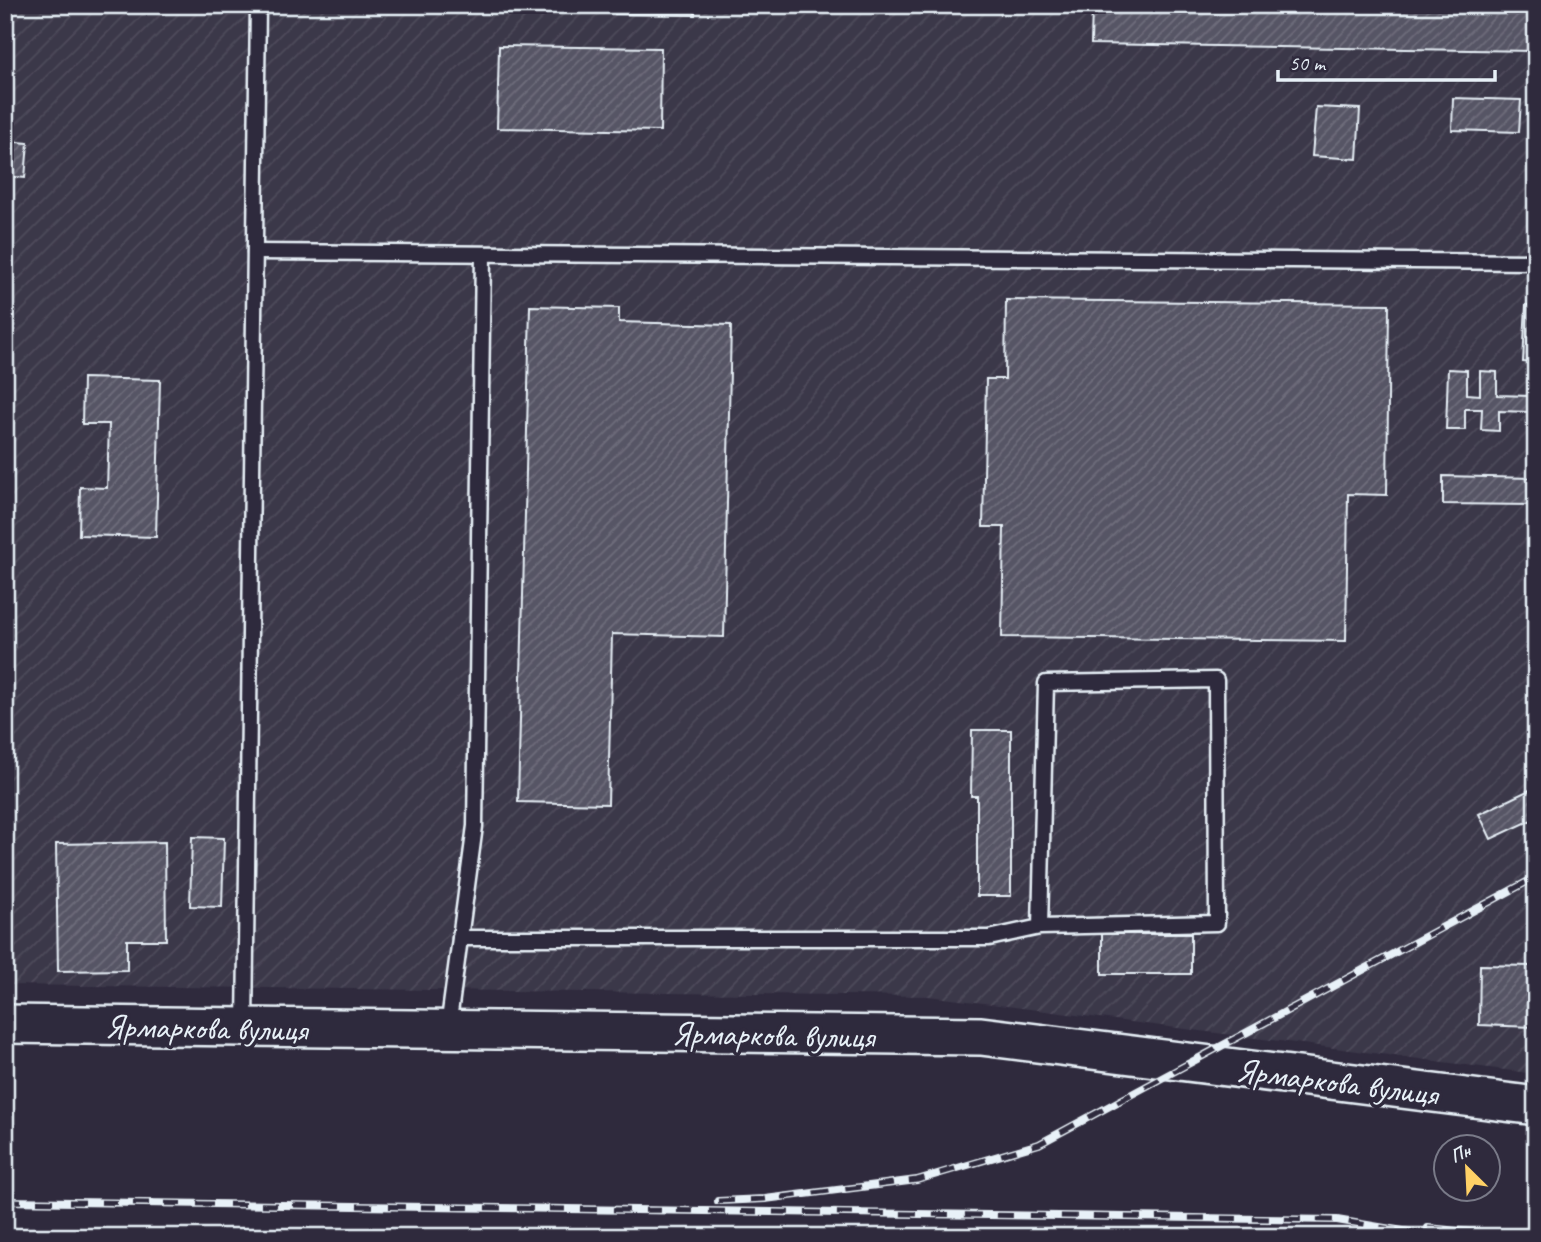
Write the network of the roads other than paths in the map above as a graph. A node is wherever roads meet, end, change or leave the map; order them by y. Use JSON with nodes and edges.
{"nodes":[{"id":1,"x":258,"y":5,"type":"edge"},
{"id":2,"x":256,"y":252,"type":"junction"},
{"id":3,"x":483,"y":255,"type":"junction"},
{"id":4,"x":1536,"y":262,"type":"edge"},
{"id":5,"x":1040,"y":927,"type":"junction"},
{"id":6,"x":460,"y":938,"type":"junction"},
{"id":7,"x":5,"y":1024,"type":"edge"},
{"id":8,"x":245,"y":1027,"type":"junction"},
{"id":9,"x":448,"y":1030,"type":"junction"},
{"id":10,"x":1536,"y":1106,"type":"edge"}],
"edges":[{"from":1,"to":2,"type":"lane"},
{"from":2,"to":3,"type":"lane"},
{"from":2,"to":8,"type":"lane"},
{"from":3,"to":4,"type":"lane"},
{"from":3,"to":6,"type":"lane"},
{"from":5,"to":5,"type":"lane"},
{"from":5,"to":6,"type":"lane"},
{"from":6,"to":9,"type":"lane"},
{"from":7,"to":8,"type":"street","name":"Ярмаркова вулиця"},
{"from":8,"to":9,"type":"street","name":"Ярмаркова вулиця"},
{"from":9,"to":10,"type":"street","name":"Ярмаркова вулиця"}]}
